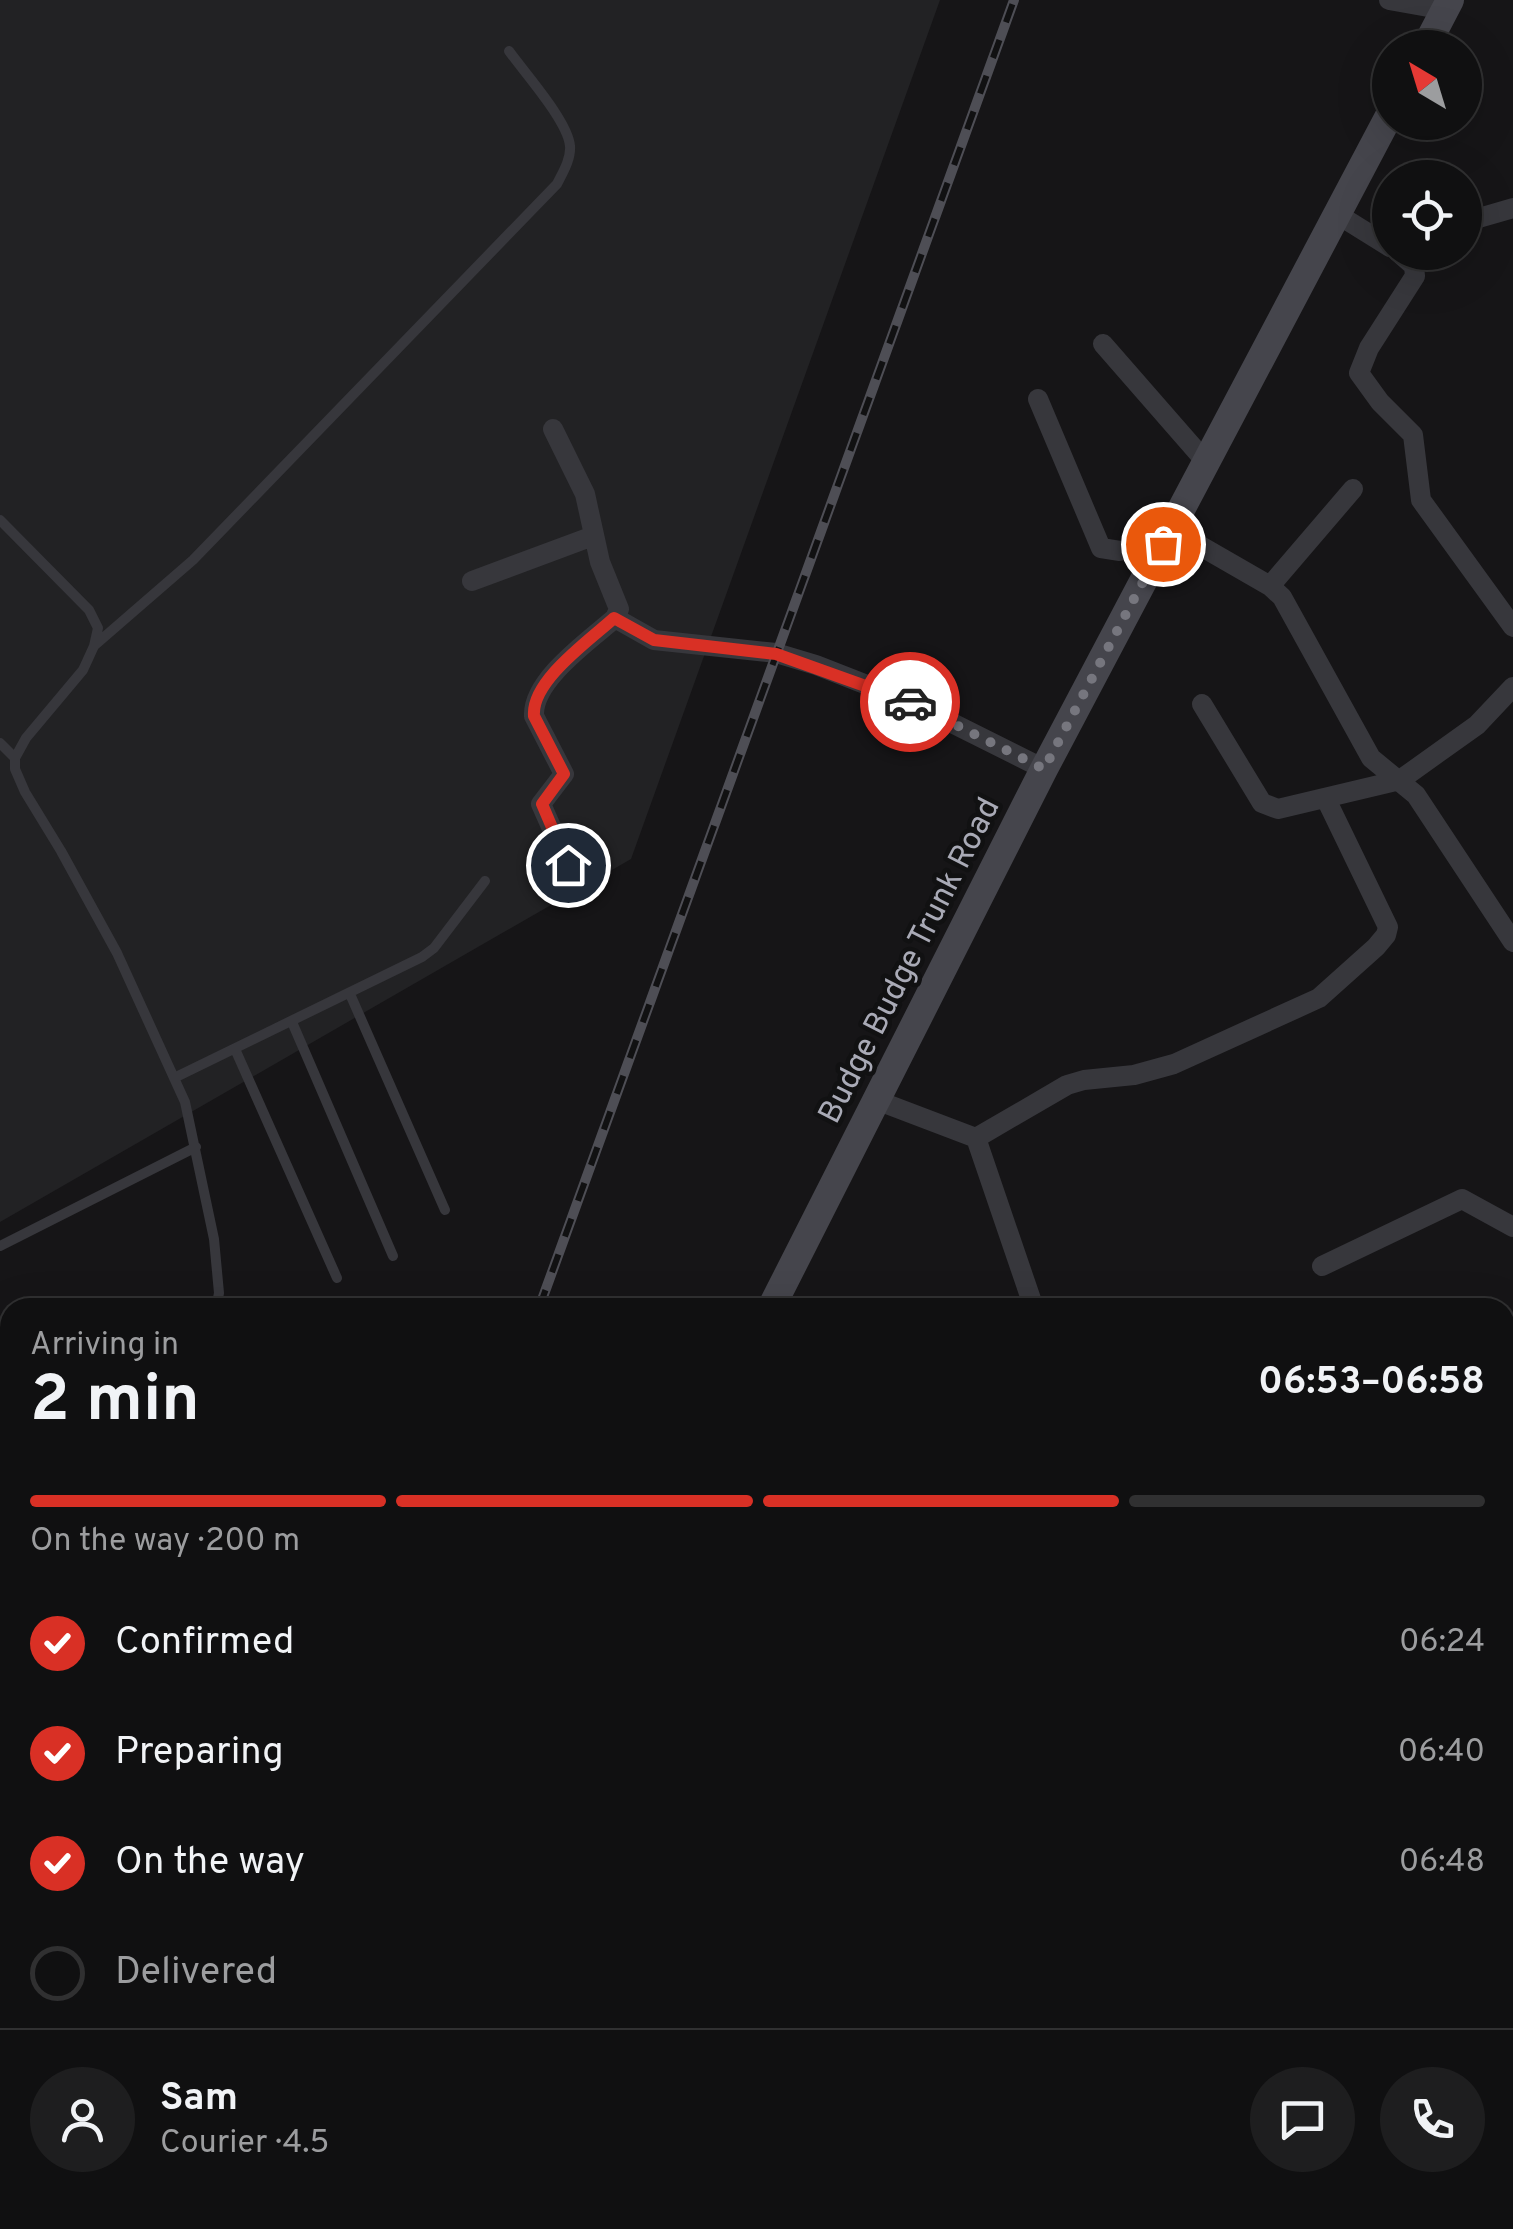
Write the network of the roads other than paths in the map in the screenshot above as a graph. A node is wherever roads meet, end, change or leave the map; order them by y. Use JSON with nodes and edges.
{"nodes":[{"id":1,"x":1390,"y":0,"type":"edge"},
{"id":2,"x":1448,"y":5,"type":"edge"},
{"id":3,"x":1435,"y":30,"type":"edge"},
{"id":4,"x":509,"y":51,"type":"dead end"},
{"id":5,"x":1376,"y":140,"type":"edge"},
{"id":6,"x":1513,"y":208,"type":"edge"},
{"id":7,"x":1337,"y":214,"type":"junction"},
{"id":8,"x":1482,"y":217,"type":"edge"},
{"id":9,"x":1372,"y":236,"type":"edge"},
{"id":10,"x":1414,"y":270,"type":"edge"},
{"id":11,"x":1103,"y":344,"type":"dead end"},
{"id":12,"x":1038,"y":399,"type":"dead end"},
{"id":13,"x":553,"y":429,"type":"dead end"},
{"id":14,"x":1206,"y":462,"type":"junction"},
{"id":15,"x":1353,"y":489,"type":"dead end"},
{"id":16,"x":0,"y":520,"type":"edge"},
{"id":17,"x":593,"y":536,"type":"junction"},
{"id":18,"x":1167,"y":536,"type":"junction"},
{"id":19,"x":472,"y":581,"type":"dead end"},
{"id":20,"x":1270,"y":586,"type":"junction"},
{"id":21,"x":1507,"y":605,"type":"edge"},
{"id":22,"x":614,"y":618,"type":"junction"},
{"id":23,"x":1513,"y":627,"type":"edge"},
{"id":24,"x":94,"y":646,"type":"junction"},
{"id":25,"x":1513,"y":687,"type":"edge"},
{"id":26,"x":1202,"y":704,"type":"dead end"},
{"id":27,"x":0,"y":743,"type":"edge"},
{"id":28,"x":16,"y":758,"type":"junction"},
{"id":29,"x":1044,"y":769,"type":"junction"},
{"id":30,"x":1400,"y":780,"type":"junction"},
{"id":31,"x":1326,"y":799,"type":"junction"},
{"id":32,"x":568,"y":865,"type":"dead end"},
{"id":33,"x":486,"y":881,"type":"dead end"},
{"id":34,"x":1513,"y":942,"type":"edge"},
{"id":35,"x":350,"y":994,"type":"junction"},
{"id":36,"x":292,"y":1022,"type":"junction"},
{"id":37,"x":235,"y":1050,"type":"junction"},
{"id":38,"x":174,"y":1078,"type":"junction"},
{"id":39,"x":876,"y":1100,"type":"junction"},
{"id":40,"x":976,"y":1138,"type":"junction"},
{"id":41,"x":196,"y":1147,"type":"junction"},
{"id":42,"x":445,"y":1210,"type":"dead end"},
{"id":43,"x":1513,"y":1226,"type":"edge"},
{"id":44,"x":0,"y":1246,"type":"edge"},
{"id":45,"x":393,"y":1256,"type":"dead end"},
{"id":46,"x":1322,"y":1266,"type":"dead end"},
{"id":47,"x":337,"y":1278,"type":"dead end"},
{"id":48,"x":218,"y":1298,"type":"edge"},
{"id":49,"x":776,"y":1298,"type":"edge"},
{"id":50,"x":1031,"y":1298,"type":"edge"}],
"edges":[{"from":1,"to":2,"type":"street"},
{"from":2,"to":3,"type":"main road"},
{"from":4,"to":24,"type":"lane"},
{"from":5,"to":7,"type":"main road","name":"Budge Budge Trunk Road"},
{"from":6,"to":8,"type":"street"},
{"from":7,"to":9,"type":"street"},
{"from":7,"to":14,"type":"main road","name":"Budge Budge Trunk Road"},
{"from":10,"to":21,"type":"street"},
{"from":11,"to":14,"type":"street"},
{"from":12,"to":18,"type":"street"},
{"from":13,"to":17,"type":"street"},
{"from":14,"to":18,"type":"main road","name":"Budge Budge Trunk Road"},
{"from":15,"to":20,"type":"street"},
{"from":16,"to":24,"type":"lane"},
{"from":17,"to":19,"type":"street"},
{"from":17,"to":22,"type":"street"},
{"from":18,"to":20,"type":"street"},
{"from":18,"to":29,"type":"main road","name":"Budge Budge Trunk Road"},
{"from":20,"to":30,"type":"street"},
{"from":21,"to":23,"type":"street"},
{"from":22,"to":29,"type":"street"},
{"from":22,"to":32,"type":"street"},
{"from":24,"to":28,"type":"lane"},
{"from":25,"to":30,"type":"street"},
{"from":26,"to":31,"type":"street"},
{"from":27,"to":28,"type":"lane"},
{"from":28,"to":38,"type":"lane"},
{"from":29,"to":39,"type":"main road","name":"Budge Budge Trunk Road"},
{"from":30,"to":31,"type":"street"},
{"from":30,"to":34,"type":"street"},
{"from":31,"to":40,"type":"street"},
{"from":33,"to":35,"type":"lane"},
{"from":35,"to":36,"type":"lane"},
{"from":35,"to":42,"type":"lane"},
{"from":36,"to":37,"type":"lane"},
{"from":36,"to":45,"type":"lane"},
{"from":37,"to":38,"type":"lane"},
{"from":37,"to":47,"type":"lane"},
{"from":38,"to":41,"type":"lane"},
{"from":39,"to":40,"type":"street"},
{"from":39,"to":49,"type":"main road","name":"Budge Budge Trunk Road"},
{"from":40,"to":50,"type":"street"},
{"from":41,"to":44,"type":"lane"},
{"from":41,"to":48,"type":"lane"},
{"from":43,"to":46,"type":"street"}]}
